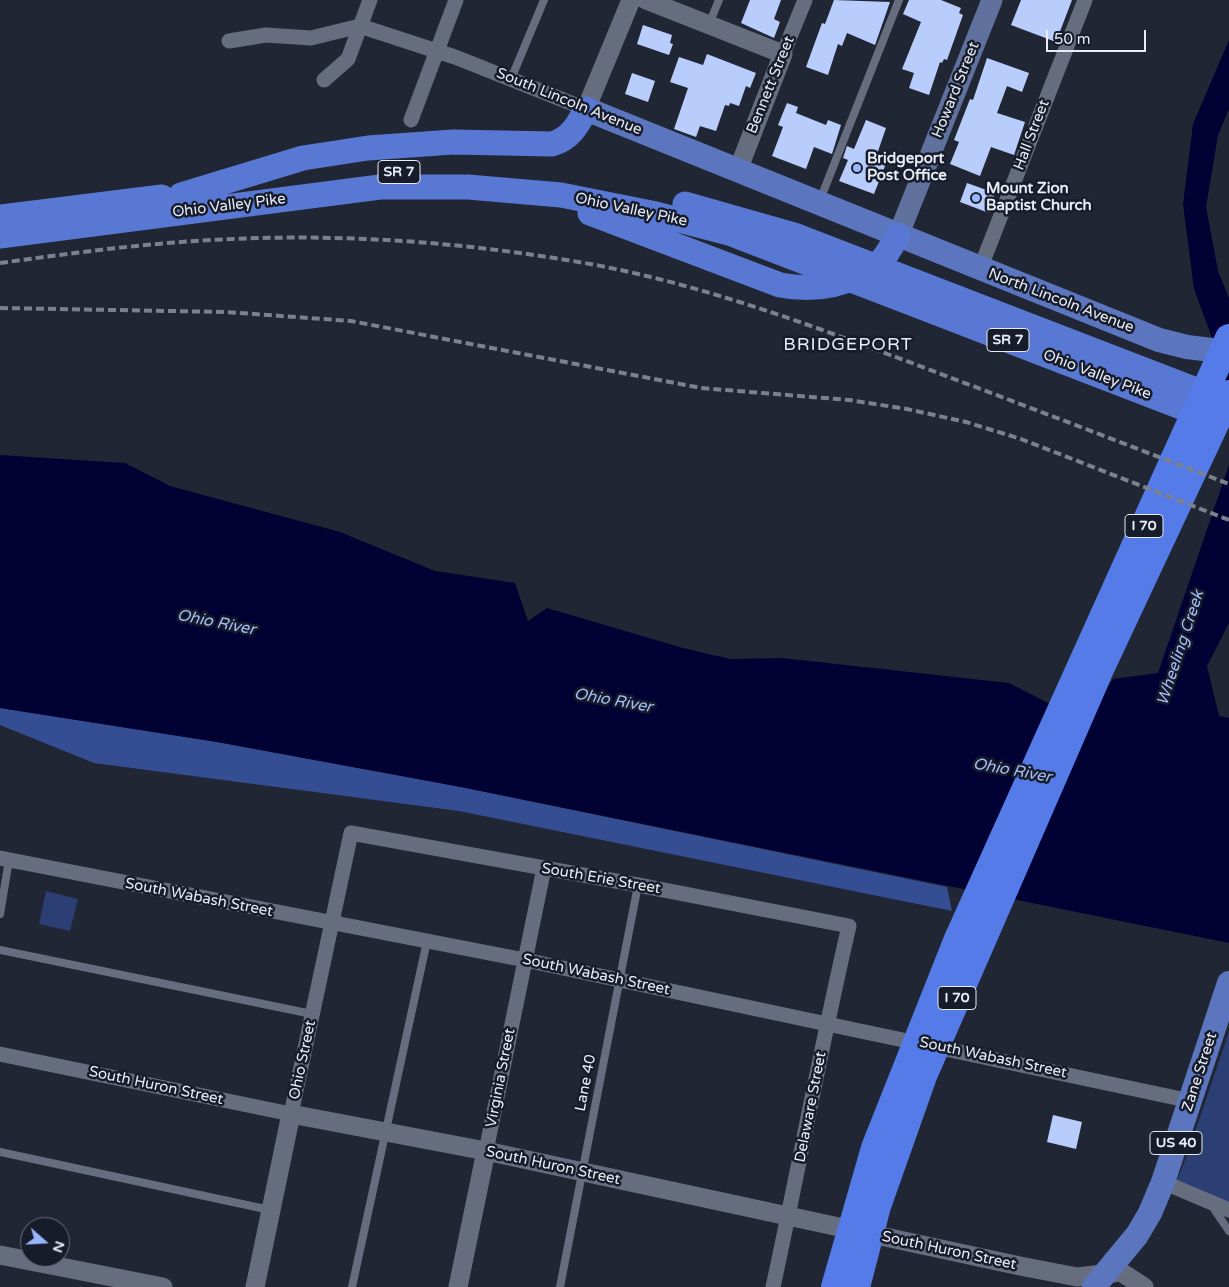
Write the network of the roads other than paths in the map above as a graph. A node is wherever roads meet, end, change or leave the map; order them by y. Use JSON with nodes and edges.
{"nodes":[{"id":1,"x":370,"y":0,"type":"edge"},
{"id":2,"x":456,"y":0,"type":"edge"},
{"id":3,"x":544,"y":0,"type":"edge"},
{"id":4,"x":631,"y":0,"type":"edge"},
{"id":5,"x":646,"y":0,"type":"edge"},
{"id":6,"x":718,"y":0,"type":"edge"},
{"id":7,"x":805,"y":0,"type":"edge"},
{"id":8,"x":899,"y":0,"type":"edge"},
{"id":9,"x":992,"y":0,"type":"edge"},
{"id":10,"x":1085,"y":0,"type":"edge"},
{"id":11,"x":709,"y":24,"type":"junction"},
{"id":12,"x":360,"y":26,"type":"junction"},
{"id":13,"x":230,"y":41,"type":"dead end"},
{"id":14,"x":438,"y":52,"type":"junction"},
{"id":15,"x":783,"y":54,"type":"junction"},
{"id":16,"x":512,"y":79,"type":"junction"},
{"id":17,"x":324,"y":80,"type":"dead end"},
{"id":18,"x":586,"y":109,"type":"junction"},
{"id":19,"x":411,"y":120,"type":"dead end"},
{"id":20,"x":738,"y":170,"type":"junction"},
{"id":21,"x":468,"y":187,"type":"junction"},
{"id":22,"x":181,"y":195,"type":"junction"},
{"id":23,"x":819,"y":204,"type":"junction"},
{"id":24,"x":0,"y":217,"type":"edge"},
{"id":25,"x":0,"y":236,"type":"edge"},
{"id":26,"x":898,"y":236,"type":"junction"},
{"id":27,"x":790,"y":245,"type":"junction"},
{"id":28,"x":980,"y":269,"type":"junction"},
{"id":29,"x":1229,"y":338,"type":"edge"},
{"id":30,"x":1229,"y":352,"type":"edge"},
{"id":31,"x":1229,"y":394,"type":"edge"},
{"id":32,"x":1229,"y":403,"type":"edge"},
{"id":33,"x":1229,"y":425,"type":"edge"},
{"id":34,"x":1069,"y":715,"type":"junction"},
{"id":35,"x":351,"y":833,"type":"joint"},
{"id":36,"x":5,"y":859,"type":"edge"},
{"id":37,"x":544,"y":868,"type":"junction"},
{"id":38,"x":638,"y":885,"type":"junction"},
{"id":39,"x":0,"y":914,"type":"edge"},
{"id":40,"x":330,"y":924,"type":"junction"},
{"id":41,"x":849,"y":926,"type":"joint"},
{"id":42,"x":427,"y":941,"type":"junction"},
{"id":43,"x":0,"y":950,"type":"edge"},
{"id":44,"x":525,"y":960,"type":"junction"},
{"id":45,"x":621,"y":981,"type":"junction"},
{"id":46,"x":1229,"y":983,"type":"edge"},
{"id":47,"x":312,"y":1014,"type":"junction"},
{"id":48,"x":826,"y":1023,"type":"junction"},
{"id":49,"x":0,"y":1054,"type":"edge"},
{"id":50,"x":1191,"y":1101,"type":"junction"},
{"id":51,"x":291,"y":1114,"type":"junction"},
{"id":52,"x":386,"y":1132,"type":"junction"},
{"id":53,"x":0,"y":1152,"type":"edge"},
{"id":54,"x":486,"y":1152,"type":"junction"},
{"id":55,"x":582,"y":1173,"type":"junction"},
{"id":56,"x":1163,"y":1182,"type":"junction"},
{"id":57,"x":1208,"y":1201,"type":"junction"},
{"id":58,"x":270,"y":1210,"type":"junction"},
{"id":59,"x":1229,"y":1210,"type":"edge"},
{"id":60,"x":788,"y":1217,"type":"junction"},
{"id":61,"x":1229,"y":1231,"type":"edge"},
{"id":62,"x":0,"y":1255,"type":"edge"},
{"id":63,"x":1100,"y":1280,"type":"edge"},
{"id":64,"x":130,"y":1284,"type":"edge"},
{"id":65,"x":163,"y":1287,"type":"edge"},
{"id":66,"x":255,"y":1287,"type":"edge"},
{"id":67,"x":352,"y":1287,"type":"edge"},
{"id":68,"x":458,"y":1287,"type":"edge"},
{"id":69,"x":560,"y":1287,"type":"edge"},
{"id":70,"x":773,"y":1287,"type":"edge"},
{"id":71,"x":835,"y":1287,"type":"edge"},
{"id":72,"x":856,"y":1287,"type":"edge"},
{"id":73,"x":1144,"y":1287,"type":"edge"}],
"edges":[{"from":1,"to":12,"type":"street"},
{"from":2,"to":14,"type":"street"},
{"from":3,"to":16,"type":"lane"},
{"from":4,"to":18,"type":"street"},
{"from":5,"to":11,"type":"street"},
{"from":6,"to":11,"type":"lane"},
{"from":7,"to":15,"type":"street","name":"Bennett Street"},
{"from":8,"to":23,"type":"lane"},
{"from":9,"to":26,"type":"main road","name":"Howard Street"},
{"from":10,"to":28,"type":"street","name":"Hall Street"},
{"from":11,"to":15,"type":"street"},
{"from":12,"to":13,"type":"street"},
{"from":12,"to":14,"type":"street","name":"South Lincoln Avenue"},
{"from":12,"to":17,"type":"street"},
{"from":14,"to":16,"type":"street","name":"South Lincoln Avenue"},
{"from":14,"to":19,"type":"street"},
{"from":15,"to":20,"type":"street","name":"Bennett Street"},
{"from":16,"to":18,"type":"street","name":"South Lincoln Avenue"},
{"from":18,"to":20,"type":"main road","name":"South Lincoln Avenue"},
{"from":18,"to":22,"type":"highway"},
{"from":20,"to":23,"type":"main road","name":"South Lincoln Avenue"},
{"from":21,"to":25,"type":"highway","name":"Ohio Valley Pike","number":"SR 7"},
{"from":21,"to":26,"type":"highway"},
{"from":21,"to":27,"type":"highway","name":"Ohio Valley Pike","number":"SR 7"},
{"from":22,"to":24,"type":"highway","name":"Ohio Valley Pike","number":"SR 7"},
{"from":22,"to":27,"type":"highway","name":"Ohio Valley Pike","number":"SR 7"},
{"from":23,"to":26,"type":"main road","name":"South Lincoln Avenue"},
{"from":26,"to":28,"type":"main road","name":"North Lincoln Avenue"},
{"from":27,"to":32,"type":"highway","name":"Ohio Valley Pike","number":"SR 7"},
{"from":27,"to":33,"type":"highway","name":"Ohio Valley Pike","number":"SR 7"},
{"from":28,"to":30,"type":"main road","name":"North Lincoln Avenue"},
{"from":29,"to":34,"type":"highway","number":"I 70"},
{"from":31,"to":34,"type":"highway","number":"I 70"},
{"from":34,"to":71,"type":"highway","number":"I 70"},
{"from":34,"to":72,"type":"highway","number":"I 70"},
{"from":35,"to":37,"type":"street","name":"South Erie Street"},
{"from":35,"to":40,"type":"street","name":"Ohio Street"},
{"from":36,"to":39,"type":"lane"},
{"from":36,"to":40,"type":"street","name":"South Wabash Street"},
{"from":37,"to":38,"type":"street","name":"South Erie Street"},
{"from":37,"to":44,"type":"street","name":"Virginia Street"},
{"from":38,"to":41,"type":"street","name":"South Erie Street"},
{"from":38,"to":45,"type":"lane","name":"Lane 40"},
{"from":40,"to":42,"type":"street","name":"South Wabash Street"},
{"from":40,"to":47,"type":"street","name":"Ohio Street"},
{"from":41,"to":48,"type":"street","name":"Delaware Street"},
{"from":42,"to":44,"type":"street","name":"South Wabash Street"},
{"from":42,"to":52,"type":"lane"},
{"from":43,"to":47,"type":"lane"},
{"from":44,"to":45,"type":"street","name":"South Wabash Street"},
{"from":44,"to":54,"type":"street","name":"Virginia Street"},
{"from":45,"to":48,"type":"street","name":"South Wabash Street"},
{"from":45,"to":55,"type":"lane","name":"Lane 40"},
{"from":46,"to":50,"type":"main road","name":"Zane Street","number":"US 40"},
{"from":47,"to":51,"type":"street","name":"Ohio Street"},
{"from":48,"to":50,"type":"street","name":"South Wabash Street"},
{"from":48,"to":60,"type":"street","name":"Delaware Street"},
{"from":49,"to":51,"type":"street","name":"South Huron Street"},
{"from":50,"to":56,"type":"main road","name":"Zane Street","number":"US 40"},
{"from":51,"to":52,"type":"street","name":"South Huron Street"},
{"from":51,"to":58,"type":"street","name":"Ohio Street"},
{"from":52,"to":54,"type":"street","name":"South Huron Street"},
{"from":52,"to":67,"type":"lane"},
{"from":53,"to":58,"type":"lane"},
{"from":54,"to":55,"type":"street","name":"South Huron Street"},
{"from":54,"to":68,"type":"street","name":"Virginia Street"},
{"from":55,"to":60,"type":"street","name":"South Huron Street"},
{"from":55,"to":69,"type":"lane","name":"Lane 40"},
{"from":56,"to":57,"type":"street"},
{"from":56,"to":63,"type":"main road","name":"Zane Street","number":"US 40"},
{"from":57,"to":59,"type":"street"},
{"from":57,"to":61,"type":"lane"},
{"from":58,"to":66,"type":"street","name":"Ohio Street"},
{"from":60,"to":63,"type":"street","name":"South Huron Street"},
{"from":60,"to":70,"type":"street","name":"Delaware Street"},
{"from":62,"to":64,"type":"street"},
{"from":63,"to":73,"type":"street"},
{"from":64,"to":65,"type":"street"}]}
